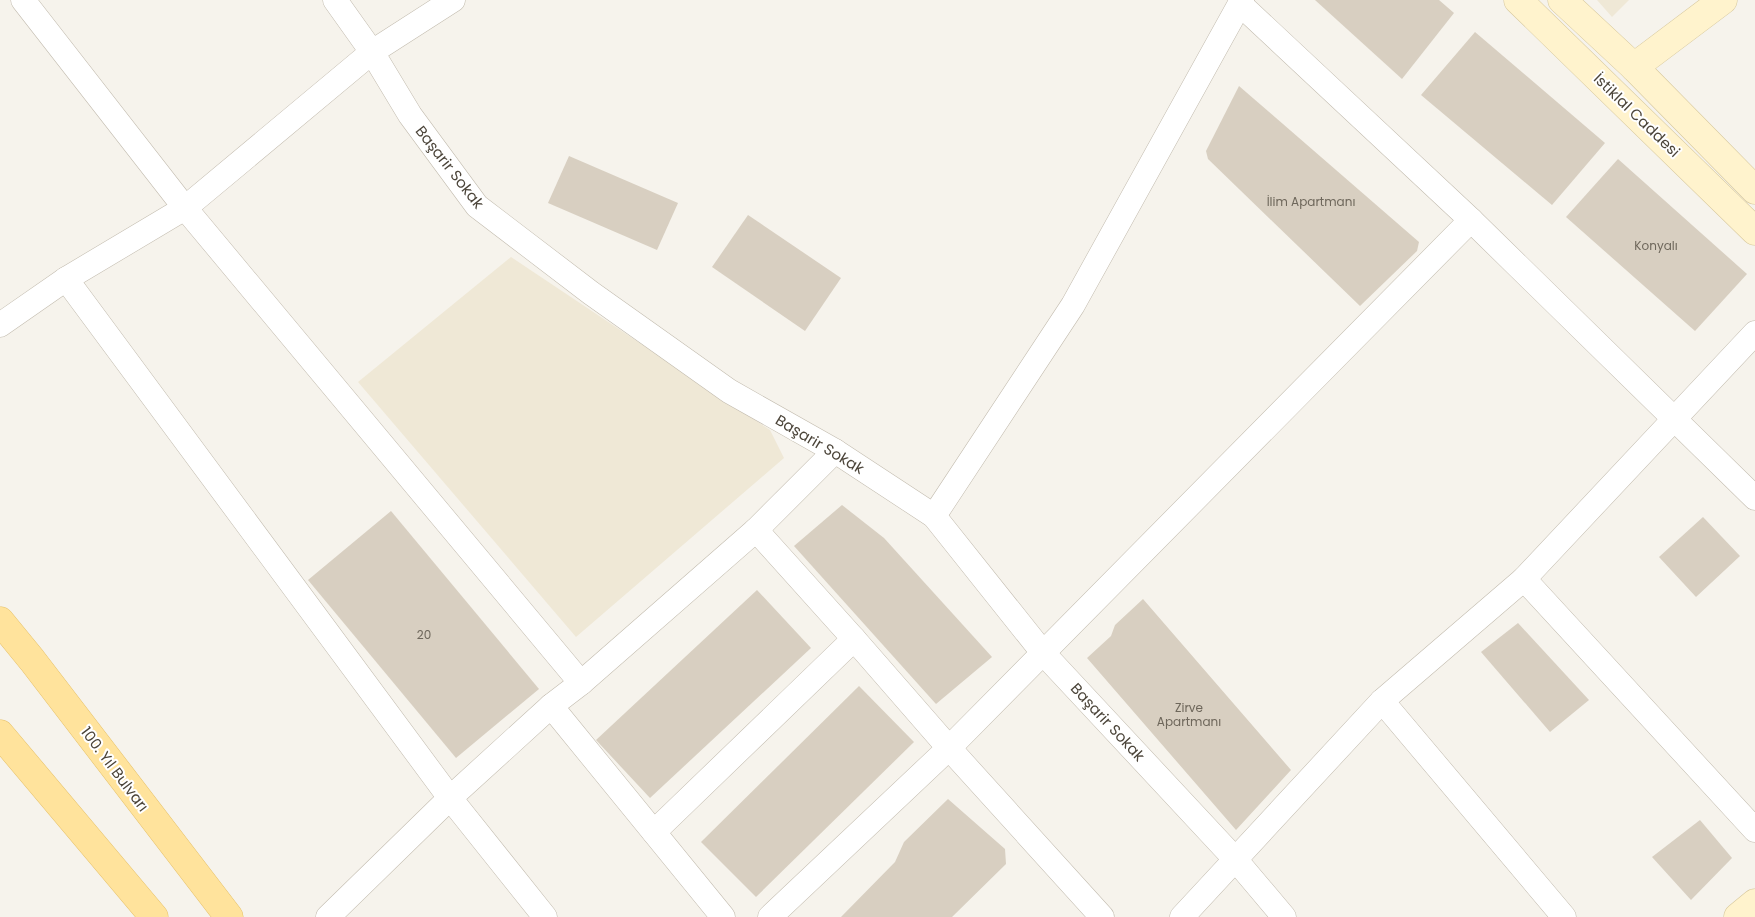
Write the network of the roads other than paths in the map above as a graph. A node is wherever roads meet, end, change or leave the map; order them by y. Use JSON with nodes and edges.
{"nodes":[{"id":1,"x":23,"y":0,"type":"edge"},
{"id":2,"x":335,"y":0,"type":"edge"},
{"id":3,"x":454,"y":0,"type":"edge"},
{"id":4,"x":1518,"y":0,"type":"edge"},
{"id":5,"x":1562,"y":0,"type":"edge"},
{"id":6,"x":1723,"y":0,"type":"edge"},
{"id":7,"x":1241,"y":2,"type":"edge"},
{"id":8,"x":372,"y":52,"type":"junction"},
{"id":9,"x":1634,"y":68,"type":"junction"},
{"id":10,"x":1755,"y":190,"type":"edge"},
{"id":11,"x":185,"y":208,"type":"junction"},
{"id":12,"x":1471,"y":220,"type":"junction"},
{"id":13,"x":1755,"y":231,"type":"edge"},
{"id":14,"x":66,"y":279,"type":"junction"},
{"id":15,"x":0,"y":325,"type":"edge"},
{"id":16,"x":1755,"y":333,"type":"edge"},
{"id":17,"x":1675,"y":418,"type":"junction"},
{"id":18,"x":836,"y":451,"type":"junction"},
{"id":19,"x":1755,"y":498,"type":"edge"},
{"id":20,"x":934,"y":516,"type":"junction"},
{"id":21,"x":756,"y":530,"type":"junction"},
{"id":22,"x":1524,"y":579,"type":"junction"},
{"id":23,"x":0,"y":621,"type":"edge"},
{"id":24,"x":854,"y":638,"type":"junction"},
{"id":25,"x":1044,"y":654,"type":"junction"},
{"id":26,"x":581,"y":683,"type":"junction"},
{"id":27,"x":1382,"y":701,"type":"junction"},
{"id":28,"x":551,"y":706,"type":"junction"},
{"id":29,"x":0,"y":734,"type":"edge"},
{"id":30,"x":949,"y":748,"type":"junction"},
{"id":31,"x":450,"y":798,"type":"junction"},
{"id":32,"x":1755,"y":830,"type":"edge"},
{"id":33,"x":654,"y":832,"type":"junction"},
{"id":34,"x":1235,"y":859,"type":"junction"},
{"id":35,"x":1755,"y":902,"type":"edge"},
{"id":36,"x":154,"y":917,"type":"edge"},
{"id":37,"x":229,"y":917,"type":"edge"},
{"id":38,"x":328,"y":917,"type":"edge"},
{"id":39,"x":544,"y":917,"type":"edge"},
{"id":40,"x":723,"y":917,"type":"edge"},
{"id":41,"x":770,"y":917,"type":"edge"},
{"id":42,"x":1102,"y":917,"type":"edge"},
{"id":43,"x":1182,"y":917,"type":"edge"},
{"id":44,"x":1284,"y":917,"type":"edge"},
{"id":45,"x":1564,"y":917,"type":"edge"},
{"id":46,"x":1738,"y":917,"type":"edge"}],
"edges":[{"from":1,"to":11,"type":"street"},
{"from":2,"to":8,"type":"street","name":"Başarir Sokak"},
{"from":3,"to":8,"type":"street"},
{"from":4,"to":13,"type":"main road","name":"İstiklal Caddesi"},
{"from":5,"to":9,"type":"main road","name":"İstiklal Caddesi"},
{"from":6,"to":9,"type":"main road"},
{"from":7,"to":12,"type":"street"},
{"from":7,"to":20,"type":"street"},
{"from":8,"to":11,"type":"street"},
{"from":8,"to":18,"type":"street","name":"Başarir Sokak"},
{"from":9,"to":10,"type":"main road","name":"İstiklal Caddesi"},
{"from":11,"to":14,"type":"street"},
{"from":11,"to":26,"type":"street"},
{"from":12,"to":17,"type":"street"},
{"from":12,"to":25,"type":"street"},
{"from":14,"to":15,"type":"street"},
{"from":14,"to":31,"type":"street"},
{"from":16,"to":17,"type":"street"},
{"from":17,"to":19,"type":"street"},
{"from":17,"to":22,"type":"street"},
{"from":18,"to":20,"type":"street","name":"Başarir Sokak"},
{"from":18,"to":21,"type":"street"},
{"from":20,"to":25,"type":"street","name":"Başarir Sokak"},
{"from":21,"to":24,"type":"street"},
{"from":21,"to":26,"type":"street"},
{"from":22,"to":27,"type":"street"},
{"from":22,"to":32,"type":"street"},
{"from":23,"to":37,"type":"main road","name":"100. Yıl Bulvarı"},
{"from":24,"to":30,"type":"street"},
{"from":24,"to":33,"type":"street"},
{"from":25,"to":30,"type":"street"},
{"from":25,"to":34,"type":"street","name":"Başarir Sokak"},
{"from":26,"to":28,"type":"street"},
{"from":27,"to":34,"type":"street"},
{"from":27,"to":45,"type":"street"},
{"from":28,"to":31,"type":"street"},
{"from":28,"to":33,"type":"street"},
{"from":29,"to":36,"type":"main road"},
{"from":30,"to":41,"type":"street"},
{"from":30,"to":42,"type":"street"},
{"from":31,"to":38,"type":"street"},
{"from":31,"to":39,"type":"street"},
{"from":33,"to":40,"type":"street"},
{"from":34,"to":43,"type":"street"},
{"from":34,"to":44,"type":"street","name":"Başarir Sokak"},
{"from":35,"to":46,"type":"main road"}]}
